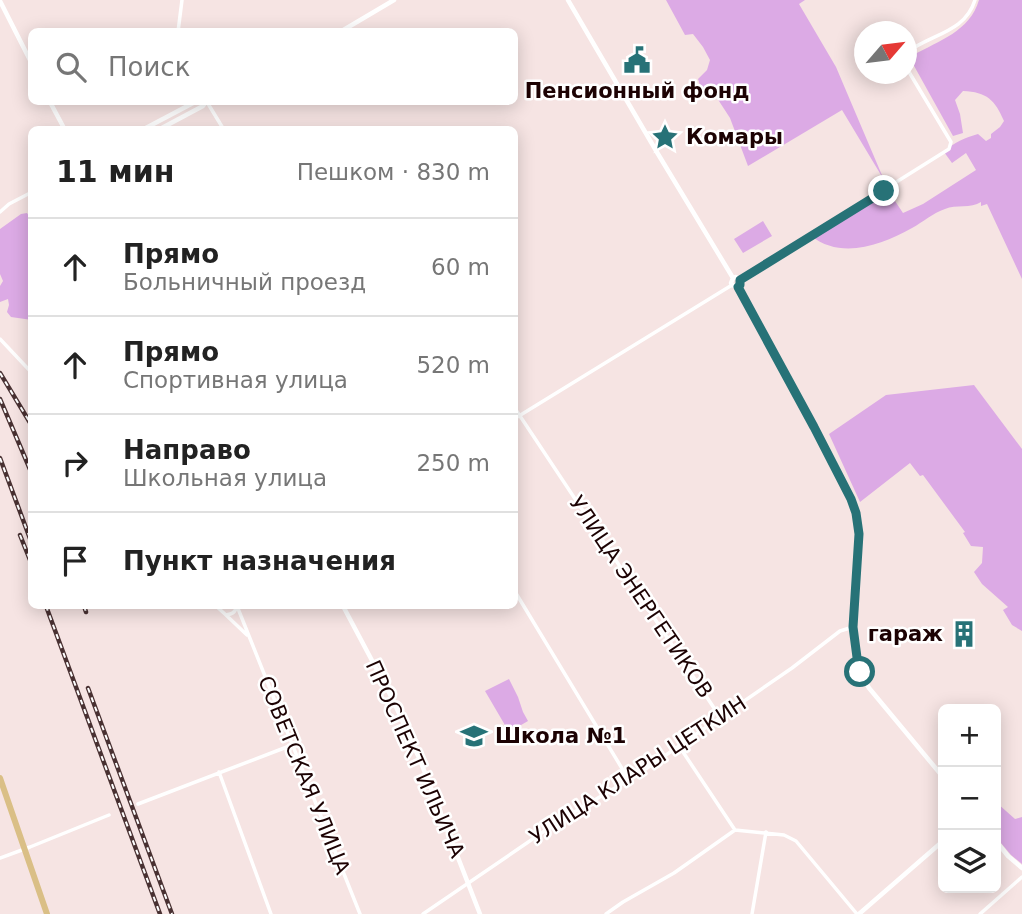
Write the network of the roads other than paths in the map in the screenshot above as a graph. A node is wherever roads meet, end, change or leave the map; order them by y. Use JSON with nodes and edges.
{"nodes":[{"id":1,"x":182,"y":0,"type":"edge"},
{"id":2,"x":394,"y":0,"type":"edge"},
{"id":3,"x":568,"y":0,"type":"edge"},
{"id":4,"x":975,"y":0,"type":"edge"},
{"id":5,"x":0,"y":1,"type":"edge"},
{"id":6,"x":178,"y":28,"type":"edge"},
{"id":7,"x":347,"y":28,"type":"edge"},
{"id":8,"x":917,"y":47,"type":"edge"},
{"id":9,"x":28,"y":56,"type":"edge"},
{"id":10,"x":917,"y":84,"type":"edge"},
{"id":11,"x":52,"y":105,"type":"edge"},
{"id":12,"x":189,"y":105,"type":"edge"},
{"id":13,"x":204,"y":105,"type":"edge"},
{"id":14,"x":208,"y":105,"type":"edge"},
{"id":15,"x":63,"y":126,"type":"edge"},
{"id":16,"x":150,"y":126,"type":"edge"},
{"id":17,"x":166,"y":126,"type":"edge"},
{"id":18,"x":221,"y":126,"type":"edge"},
{"id":19,"x":28,"y":194,"type":"edge"},
{"id":20,"x":0,"y":212,"type":"edge"},
{"id":21,"x":733,"y":278,"type":"junction"},
{"id":22,"x":740,"y":280,"type":"junction"},
{"id":23,"x":732,"y":285,"type":"junction"},
{"id":24,"x":738,"y":287,"type":"junction"},
{"id":25,"x":0,"y":339,"type":"edge"},
{"id":26,"x":28,"y":369,"type":"edge"},
{"id":27,"x":518,"y":412,"type":"edge"},
{"id":28,"x":520,"y":415,"type":"junction"},
{"id":29,"x":518,"y":597,"type":"edge"},
{"id":30,"x":219,"y":609,"type":"edge"},
{"id":31,"x":235,"y":609,"type":"edge"},
{"id":32,"x":238,"y":609,"type":"edge"},
{"id":33,"x":345,"y":609,"type":"edge"},
{"id":34,"x":226,"y":615,"type":"junction"},
{"id":35,"x":853,"y":627,"type":"junction"},
{"id":36,"x":248,"y":636,"type":"junction"},
{"id":37,"x":720,"y":717,"type":"junction"},
{"id":38,"x":292,"y":746,"type":"junction"},
{"id":39,"x":679,"y":746,"type":"junction"},
{"id":40,"x":938,"y":771,"type":"edge"},
{"id":41,"x":219,"y":772,"type":"junction"},
{"id":42,"x":0,"y":778,"type":"edge"},
{"id":43,"x":629,"y":780,"type":"junction"},
{"id":44,"x":138,"y":804,"type":"dead end"},
{"id":45,"x":109,"y":816,"type":"dead end"},
{"id":46,"x":735,"y":830,"type":"junction"},
{"id":47,"x":766,"y":832,"type":"junction"},
{"id":48,"x":938,"y":845,"type":"edge"},
{"id":49,"x":1001,"y":847,"type":"edge"},
{"id":50,"x":25,"y":849,"type":"junction"},
{"id":51,"x":0,"y":858,"type":"edge"},
{"id":52,"x":1022,"y":868,"type":"edge"},
{"id":53,"x":1022,"y":877,"type":"edge"},
{"id":54,"x":470,"y":883,"type":"junction"},
{"id":55,"x":47,"y":914,"type":"edge"},
{"id":56,"x":271,"y":914,"type":"edge"},
{"id":57,"x":360,"y":914,"type":"edge"},
{"id":58,"x":423,"y":914,"type":"edge"},
{"id":59,"x":481,"y":914,"type":"edge"},
{"id":60,"x":606,"y":914,"type":"edge"},
{"id":61,"x":752,"y":914,"type":"edge"},
{"id":62,"x":858,"y":914,"type":"edge"},
{"id":63,"x":980,"y":914,"type":"edge"}],
"edges":[{"from":1,"to":6,"type":"street"},
{"from":2,"to":7,"type":"street"},
{"from":3,"to":21,"type":"street"},
{"from":4,"to":8,"type":"street"},
{"from":5,"to":9,"type":"street"},
{"from":10,"to":22,"type":"street"},
{"from":11,"to":15,"type":"street"},
{"from":12,"to":16,"type":"street"},
{"from":13,"to":17,"type":"street"},
{"from":14,"to":18,"type":"street"},
{"from":19,"to":20,"type":"street"},
{"from":21,"to":22,"type":"street"},
{"from":21,"to":23,"type":"street"},
{"from":22,"to":24,"type":"street"},
{"from":23,"to":24,"type":"street"},
{"from":23,"to":28,"type":"street"},
{"from":24,"to":35,"type":"street"},
{"from":25,"to":26,"type":"street"},
{"from":27,"to":28,"type":"street","name":"УЛИЦА ЭНЕРГЕТИКОВ"},
{"from":28,"to":37,"type":"street","name":"УЛИЦА ЭНЕРГЕТИКОВ"},
{"from":29,"to":43,"type":"street"},
{"from":30,"to":34,"type":"street","name":"СОВЕТСКАЯ УЛИЦА"},
{"from":31,"to":34,"type":"street"},
{"from":32,"to":36,"type":"street","name":"СОВЕТСКАЯ УЛИЦА"},
{"from":33,"to":54,"type":"street","name":"ПРОСПЕКТ ИЛЬИЧА"},
{"from":34,"to":36,"type":"street","name":"СОВЕТСКАЯ УЛИЦА"},
{"from":35,"to":37,"type":"street","name":"УЛИЦА КЛАРЫ ЦЕТКИН"},
{"from":35,"to":40,"type":"street"},
{"from":36,"to":38,"type":"street","name":"СОВЕТСКАЯ УЛИЦА"},
{"from":37,"to":39,"type":"street","name":"УЛИЦА КЛАРЫ ЦЕТКИН"},
{"from":38,"to":41,"type":"street"},
{"from":38,"to":57,"type":"street","name":"СОВЕТСКАЯ УЛИЦА"},
{"from":39,"to":43,"type":"street","name":"УЛИЦА КЛАРЫ ЦЕТКИН"},
{"from":39,"to":46,"type":"street"},
{"from":41,"to":44,"type":"street"},
{"from":41,"to":56,"type":"street"},
{"from":42,"to":50,"type":"main road"},
{"from":43,"to":54,"type":"street","name":"УЛИЦА КЛАРЫ ЦЕТКИН"},
{"from":45,"to":50,"type":"street"},
{"from":46,"to":47,"type":"street"},
{"from":46,"to":60,"type":"street"},
{"from":47,"to":61,"type":"street"},
{"from":47,"to":62,"type":"street"},
{"from":48,"to":62,"type":"street"},
{"from":49,"to":52,"type":"street"},
{"from":50,"to":51,"type":"street"},
{"from":50,"to":55,"type":"main road"},
{"from":53,"to":63,"type":"street"},
{"from":54,"to":58,"type":"street","name":"УЛИЦА КЛАРЫ ЦЕТКИН"},
{"from":54,"to":59,"type":"street","name":"ПРОСПЕКТ ИЛЬИЧА"}]}
